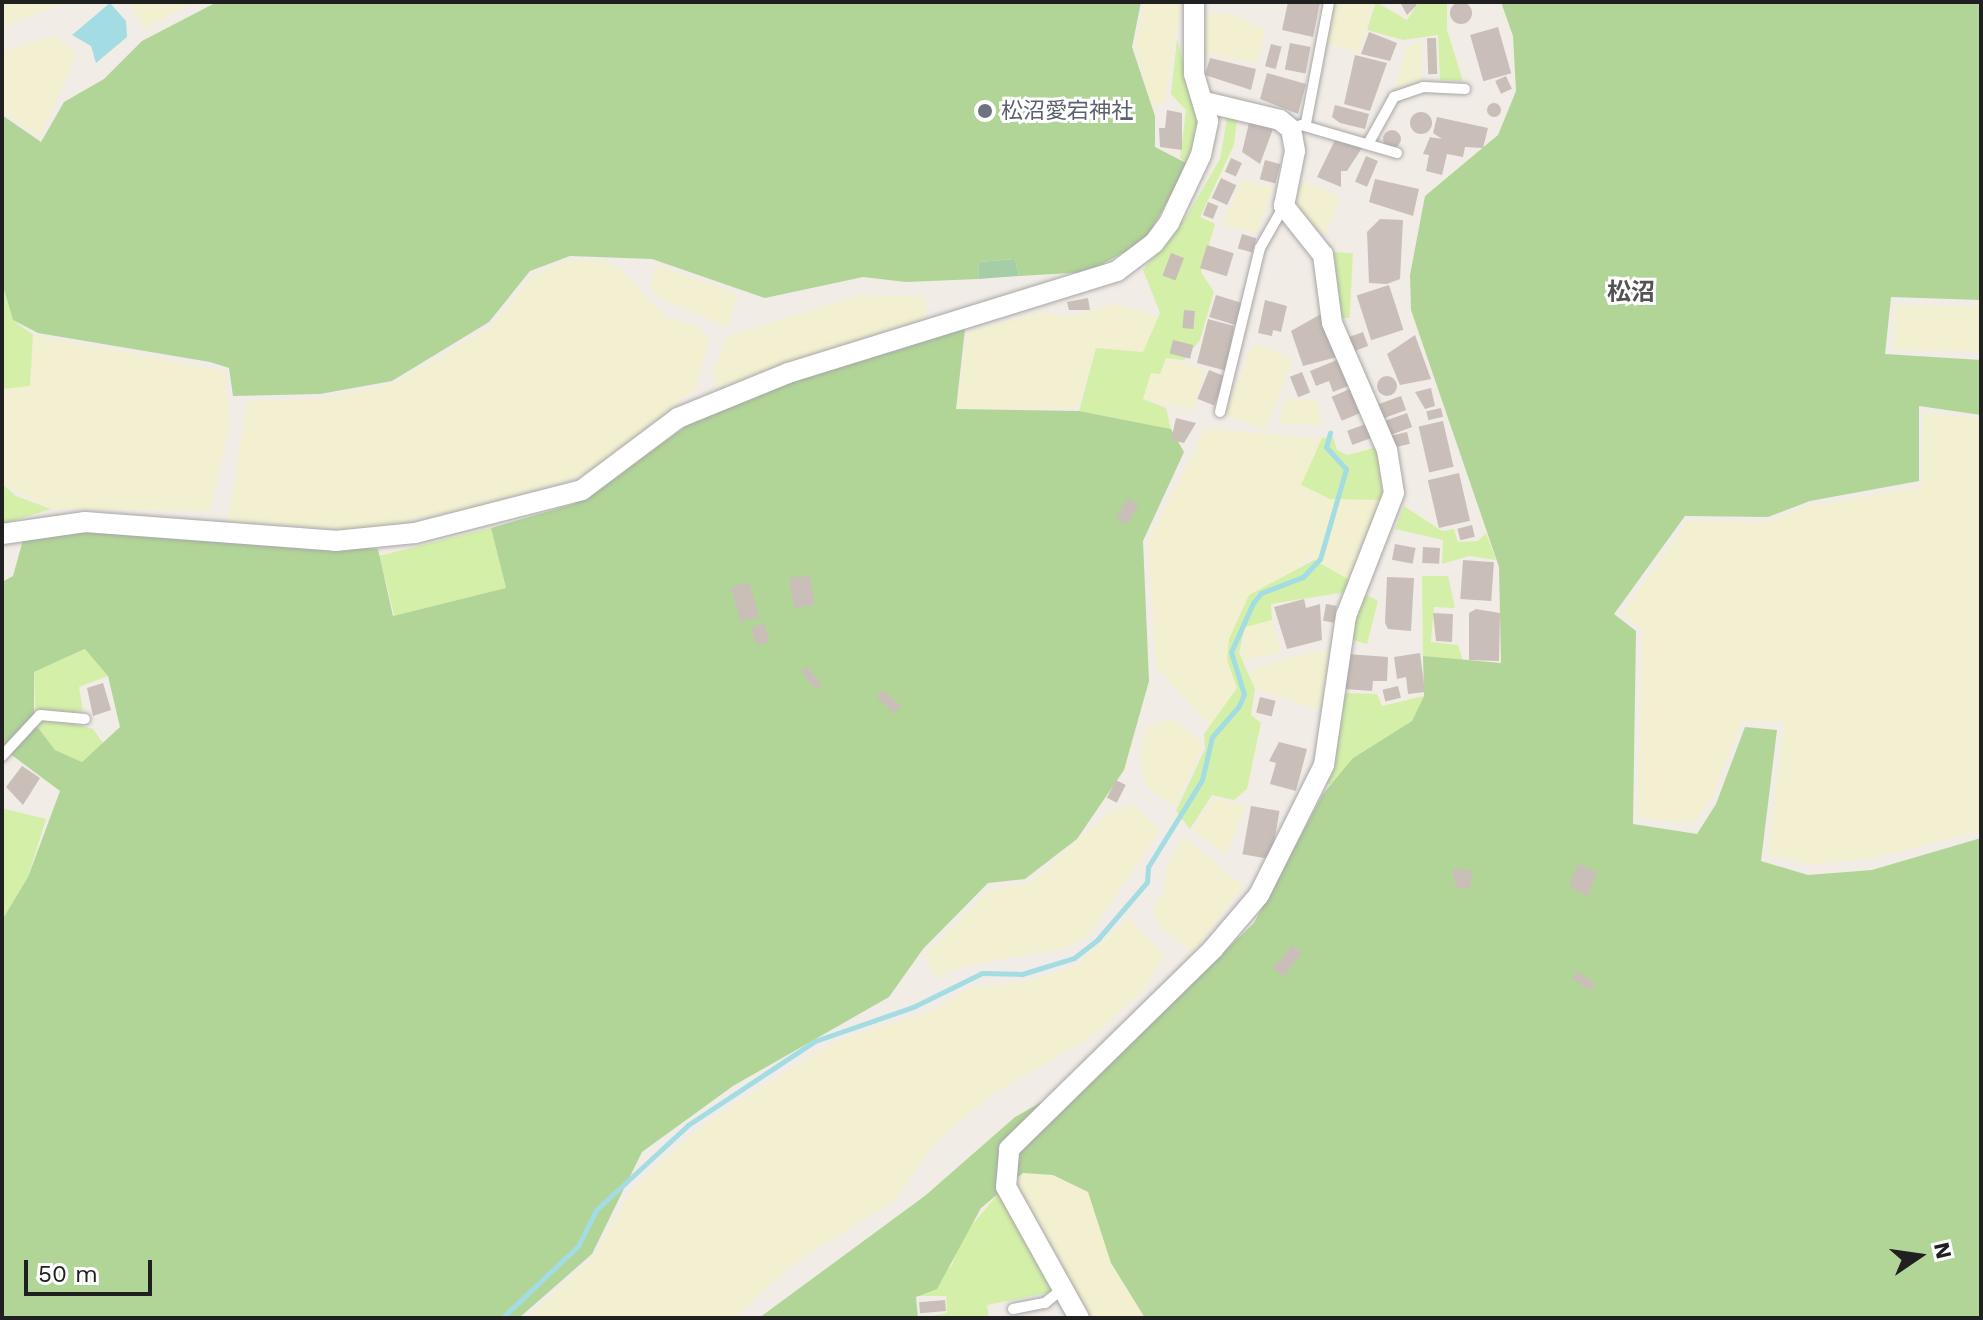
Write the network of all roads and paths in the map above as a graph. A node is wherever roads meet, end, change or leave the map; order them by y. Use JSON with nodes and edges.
{"nodes":[{"id":1,"x":1194,"y":2,"type":"edge"},
{"id":2,"x":1329,"y":2,"type":"edge"},
{"id":3,"x":1465,"y":89,"type":"dead end"},
{"id":4,"x":1205,"y":102,"type":"junction"},
{"id":5,"x":1298,"y":126,"type":"junction"},
{"id":6,"x":1368,"y":144,"type":"junction"},
{"id":7,"x":1397,"y":153,"type":"dead end"},
{"id":8,"x":1284,"y":206,"type":"junction"},
{"id":9,"x":1220,"y":412,"type":"dead end"},
{"id":10,"x":2,"y":534,"type":"edge"},
{"id":11,"x":85,"y":719,"type":"dead end"},
{"id":12,"x":2,"y":756,"type":"edge"},
{"id":13,"x":1062,"y":1289,"type":"junction"},
{"id":14,"x":1013,"y":1309,"type":"dead end"},
{"id":15,"x":1079,"y":1318,"type":"edge"}],
"edges":[{"from":1,"to":4,"type":"street"},
{"from":2,"to":5,"type":"lane"},
{"from":3,"to":6,"type":"lane"},
{"from":4,"to":5,"type":"street"},
{"from":4,"to":10,"type":"street"},
{"from":5,"to":6,"type":"lane"},
{"from":5,"to":8,"type":"street"},
{"from":6,"to":7,"type":"lane"},
{"from":8,"to":9,"type":"lane"},
{"from":8,"to":13,"type":"street"},
{"from":11,"to":12,"type":"lane"},
{"from":13,"to":14,"type":"lane"},
{"from":13,"to":15,"type":"street"}]}
